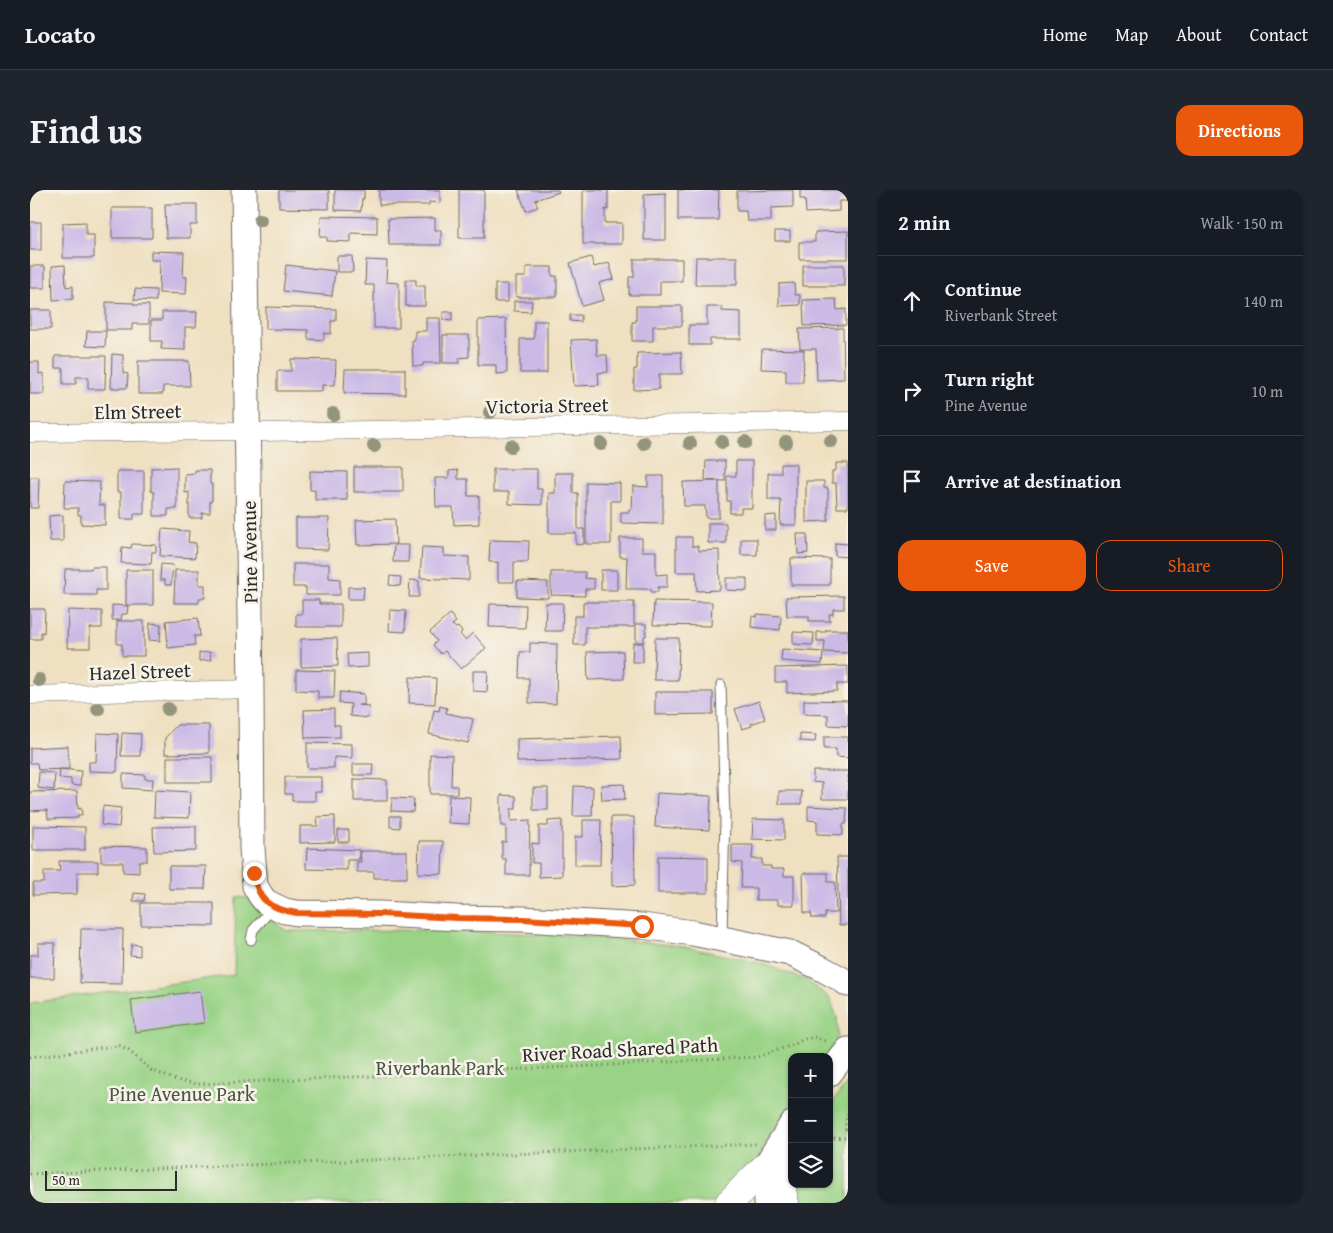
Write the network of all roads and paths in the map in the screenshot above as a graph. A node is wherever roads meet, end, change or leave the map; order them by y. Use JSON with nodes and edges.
{"nodes":[{"id":1,"x":244,"y":190,"type":"edge"},
{"id":2,"x":848,"y":421,"type":"edge"},
{"id":3,"x":247,"y":432,"type":"junction"},
{"id":4,"x":30,"y":433,"type":"edge"},
{"id":5,"x":721,"y":685,"type":"dead end"},
{"id":6,"x":251,"y":689,"type":"junction"},
{"id":7,"x":30,"y":695,"type":"edge"},
{"id":8,"x":274,"y":906,"type":"junction"},
{"id":9,"x":722,"y":939,"type":"junction"},
{"id":10,"x":251,"y":940,"type":"dead end"},
{"id":11,"x":848,"y":984,"type":"edge"},
{"id":12,"x":30,"y":1058,"type":"edge"},
{"id":13,"x":840,"y":1060,"type":"edge"},
{"id":14,"x":848,"y":1114,"type":"edge"},
{"id":15,"x":848,"y":1132,"type":"edge"},
{"id":16,"x":788,"y":1133,"type":"edge"},
{"id":17,"x":788,"y":1135,"type":"edge"},
{"id":18,"x":788,"y":1136,"type":"edge"},
{"id":19,"x":848,"y":1137,"type":"edge"},
{"id":20,"x":833,"y":1138,"type":"edge"},
{"id":21,"x":751,"y":1144,"type":"dead end"},
{"id":22,"x":765,"y":1167,"type":"junction"},
{"id":23,"x":30,"y":1174,"type":"edge"},
{"id":24,"x":729,"y":1203,"type":"edge"},
{"id":25,"x":743,"y":1203,"type":"edge"},
{"id":26,"x":766,"y":1203,"type":"edge"},
{"id":27,"x":784,"y":1203,"type":"edge"}],
"edges":[{"from":1,"to":3,"type":"street","name":"Pine Avenue"},
{"from":2,"to":3,"type":"street","name":"Victoria Street"},
{"from":3,"to":4,"type":"street","name":"Elm Street"},
{"from":3,"to":6,"type":"street","name":"Pine Avenue"},
{"from":5,"to":9,"type":"lane"},
{"from":6,"to":7,"type":"street","name":"Hazel Street"},
{"from":6,"to":8,"type":"street","name":"Pine Avenue"},
{"from":8,"to":9,"type":"street"},
{"from":8,"to":10,"type":"lane"},
{"from":9,"to":11,"type":"street"},
{"from":12,"to":13,"type":"path","name":"River Road Shared Path"},
{"from":14,"to":15,"type":"path"},
{"from":16,"to":22,"type":"street"},
{"from":17,"to":26,"type":"street"},
{"from":18,"to":27,"type":"highway"},
{"from":19,"to":20,"type":"path"},
{"from":21,"to":23,"type":"path"},
{"from":22,"to":24,"type":"highway"},
{"from":22,"to":25,"type":"street"}]}
